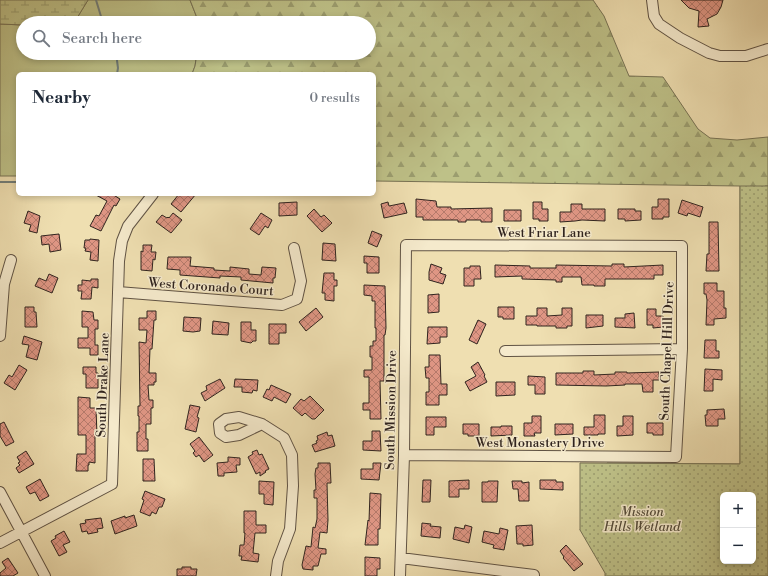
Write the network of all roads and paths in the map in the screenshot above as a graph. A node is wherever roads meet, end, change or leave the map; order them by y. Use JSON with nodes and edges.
{"nodes":[{"id":1,"x":652,"y":0,"type":"edge"},
{"id":2,"x":768,"y":48,"type":"edge"},
{"id":3,"x":151,"y":196,"type":"edge"},
{"id":4,"x":406,"y":245,"type":"joint"},
{"id":5,"x":682,"y":246,"type":"joint"},
{"id":6,"x":294,"y":248,"type":"dead end"},
{"id":7,"x":11,"y":260,"type":"dead end"},
{"id":8,"x":118,"y":292,"type":"junction"},
{"id":9,"x":0,"y":336,"type":"edge"},
{"id":10,"x":682,"y":349,"type":"junction"},
{"id":11,"x":505,"y":351,"type":"dead end"},
{"id":12,"x":262,"y":424,"type":"dead end"},
{"id":13,"x":404,"y":455,"type":"junction"},
{"id":14,"x":676,"y":457,"type":"joint"},
{"id":15,"x":0,"y":492,"type":"edge"},
{"id":16,"x":21,"y":532,"type":"junction"},
{"id":17,"x":0,"y":543,"type":"edge"},
{"id":18,"x":401,"y":558,"type":"junction"},
{"id":19,"x":45,"y":576,"type":"edge"},
{"id":20,"x":276,"y":576,"type":"edge"},
{"id":21,"x":400,"y":576,"type":"edge"},
{"id":22,"x":534,"y":576,"type":"edge"}],
"edges":[{"from":1,"to":2,"type":"street"},
{"from":3,"to":8,"type":"street","name":"South Drake Lane"},
{"from":4,"to":5,"type":"street","name":"West Friar Lane"},
{"from":4,"to":13,"type":"street","name":"South Mission Drive"},
{"from":5,"to":10,"type":"street","name":"South Chapel Hill Drive"},
{"from":6,"to":8,"type":"street","name":"West Coronado Court"},
{"from":7,"to":9,"type":"street"},
{"from":8,"to":16,"type":"street","name":"South Drake Lane"},
{"from":10,"to":11,"type":"street"},
{"from":10,"to":14,"type":"street","name":"South Chapel Hill Drive"},
{"from":12,"to":20,"type":"street"},
{"from":13,"to":14,"type":"street","name":"West Monastery Drive"},
{"from":13,"to":18,"type":"street","name":"South Mission Drive"},
{"from":15,"to":16,"type":"street"},
{"from":16,"to":17,"type":"street"},
{"from":16,"to":19,"type":"street"},
{"from":18,"to":21,"type":"street","name":"South Mission Drive"},
{"from":18,"to":22,"type":"street"}]}
